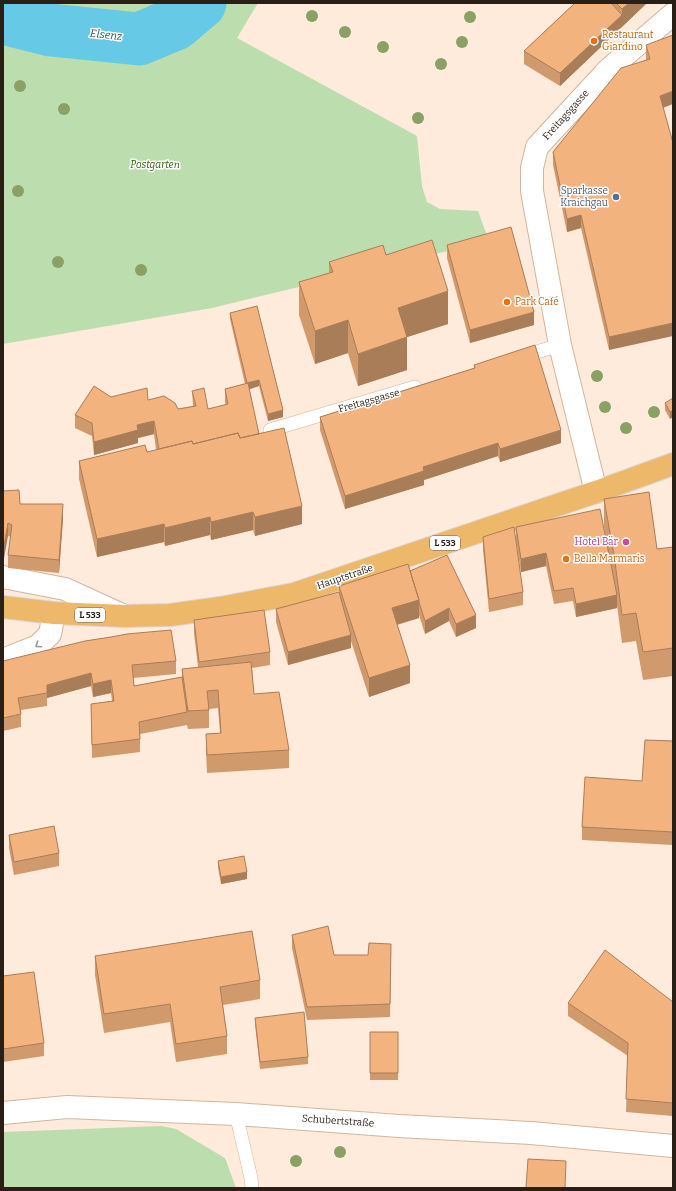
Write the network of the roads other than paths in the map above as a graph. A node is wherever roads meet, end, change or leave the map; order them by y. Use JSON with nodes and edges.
{"nodes":[{"id":1,"x":673,"y":14,"type":"edge"},
{"id":2,"x":560,"y":345,"type":"junction"},
{"id":3,"x":506,"y":361,"type":"edge"},
{"id":4,"x":430,"y":383,"type":"edge"},
{"id":5,"x":270,"y":430,"type":"edge"},
{"id":6,"x":673,"y":464,"type":"edge"},
{"id":7,"x":596,"y":492,"type":"junction"},
{"id":8,"x":3,"y":577,"type":"edge"},
{"id":9,"x":3,"y":608,"type":"edge"},
{"id":10,"x":54,"y":613,"type":"junction"},
{"id":11,"x":125,"y":616,"type":"junction"},
{"id":12,"x":3,"y":660,"type":"edge"},
{"id":13,"x":3,"y":1113,"type":"edge"},
{"id":14,"x":236,"y":1114,"type":"junction"},
{"id":15,"x":673,"y":1146,"type":"edge"},
{"id":16,"x":252,"y":1188,"type":"edge"}],
"edges":[{"from":1,"to":2,"type":"street","name":"Freitagsgasse"},
{"from":2,"to":3,"type":"lane"},
{"from":2,"to":7,"type":"street","name":"Freitagsgasse"},
{"from":4,"to":5,"type":"lane","name":"Freitagsgasse"},
{"from":6,"to":7,"type":"main road","name":"Hauptstraße","number":"L 533"},
{"from":7,"to":11,"type":"main road","name":"Hauptstraße","number":"L 533"},
{"from":8,"to":11,"type":"street"},
{"from":9,"to":10,"type":"main road","name":"Hauptstraße","number":"L 533"},
{"from":10,"to":11,"type":"main road","name":"Hauptstraße","number":"L 533"},
{"from":10,"to":12,"type":"street","one_way":true},
{"from":13,"to":14,"type":"street","name":"Schubertstraße"},
{"from":14,"to":15,"type":"street","name":"Schubertstraße"},
{"from":14,"to":16,"type":"lane"}]}
